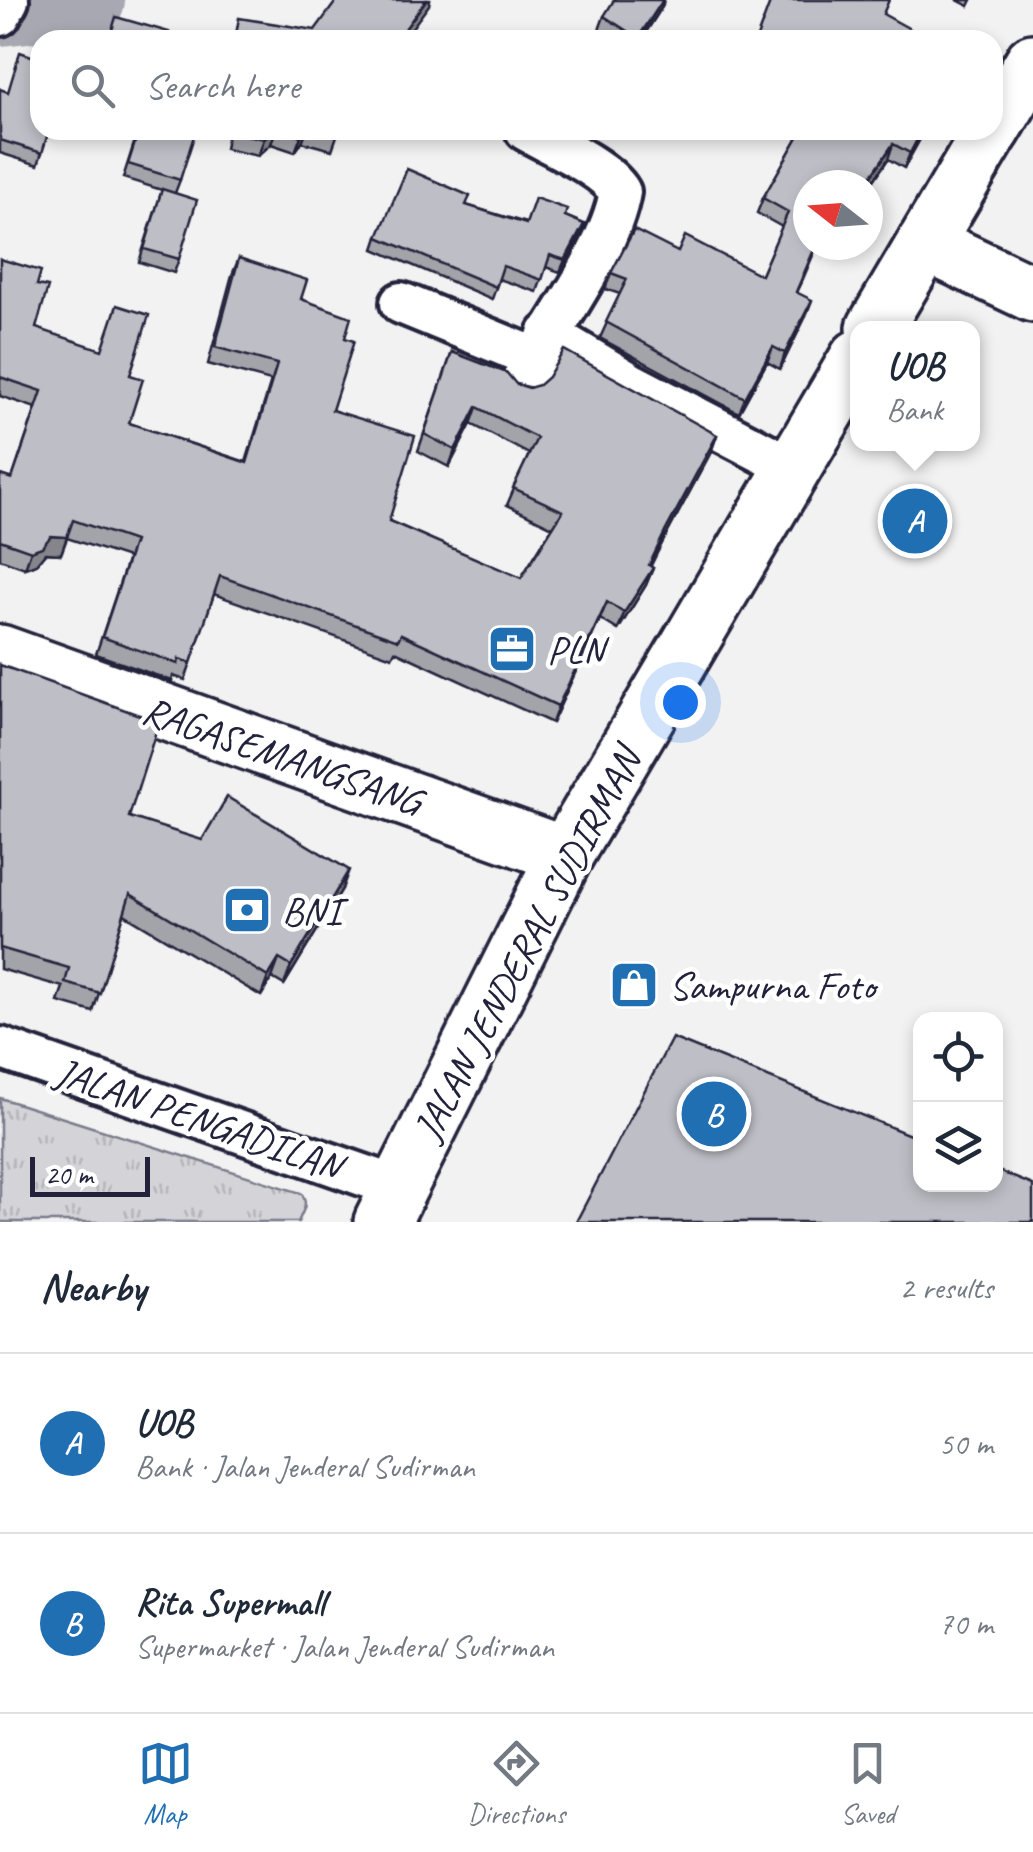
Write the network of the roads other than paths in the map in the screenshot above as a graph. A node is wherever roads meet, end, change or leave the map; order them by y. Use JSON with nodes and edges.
{"nodes":[{"id":1,"x":8,"y":0,"type":"edge"},
{"id":2,"x":0,"y":15,"type":"edge"},
{"id":3,"x":1033,"y":62,"type":"edge"},
{"id":4,"x":1003,"y":113,"type":"edge"},
{"id":5,"x":544,"y":140,"type":"edge"},
{"id":6,"x":987,"y":140,"type":"edge"},
{"id":7,"x":925,"y":243,"type":"junction"},
{"id":8,"x":1033,"y":294,"type":"edge"},
{"id":9,"x":401,"y":303,"type":"dead end"},
{"id":10,"x":879,"y":321,"type":"edge"},
{"id":11,"x":535,"y":358,"type":"junction"},
{"id":12,"x":850,"y":371,"type":"edge"},
{"id":13,"x":792,"y":468,"type":"junction"},
{"id":14,"x":0,"y":653,"type":"edge"},
{"id":15,"x":565,"y":856,"type":"junction"},
{"id":16,"x":0,"y":1048,"type":"edge"},
{"id":17,"x":390,"y":1205,"type":"edge"}],
"edges":[{"from":1,"to":2,"type":"street"},
{"from":3,"to":4,"type":"main road"},
{"from":5,"to":11,"type":"street"},
{"from":6,"to":7,"type":"main road"},
{"from":7,"to":8,"type":"main road"},
{"from":7,"to":10,"type":"main road"},
{"from":9,"to":11,"type":"street"},
{"from":11,"to":13,"type":"street"},
{"from":12,"to":13,"type":"main road","name":"JALAN JENDERAL SUDIRMAN"},
{"from":13,"to":15,"type":"main road","name":"JALAN JENDERAL SUDIRMAN"},
{"from":14,"to":15,"type":"main road","name":"RAGASEMANGSANG"},
{"from":15,"to":17,"type":"main road","name":"JALAN JENDERAL SUDIRMAN"},
{"from":16,"to":17,"type":"street","name":"JALAN PENGADILAN"}]}
